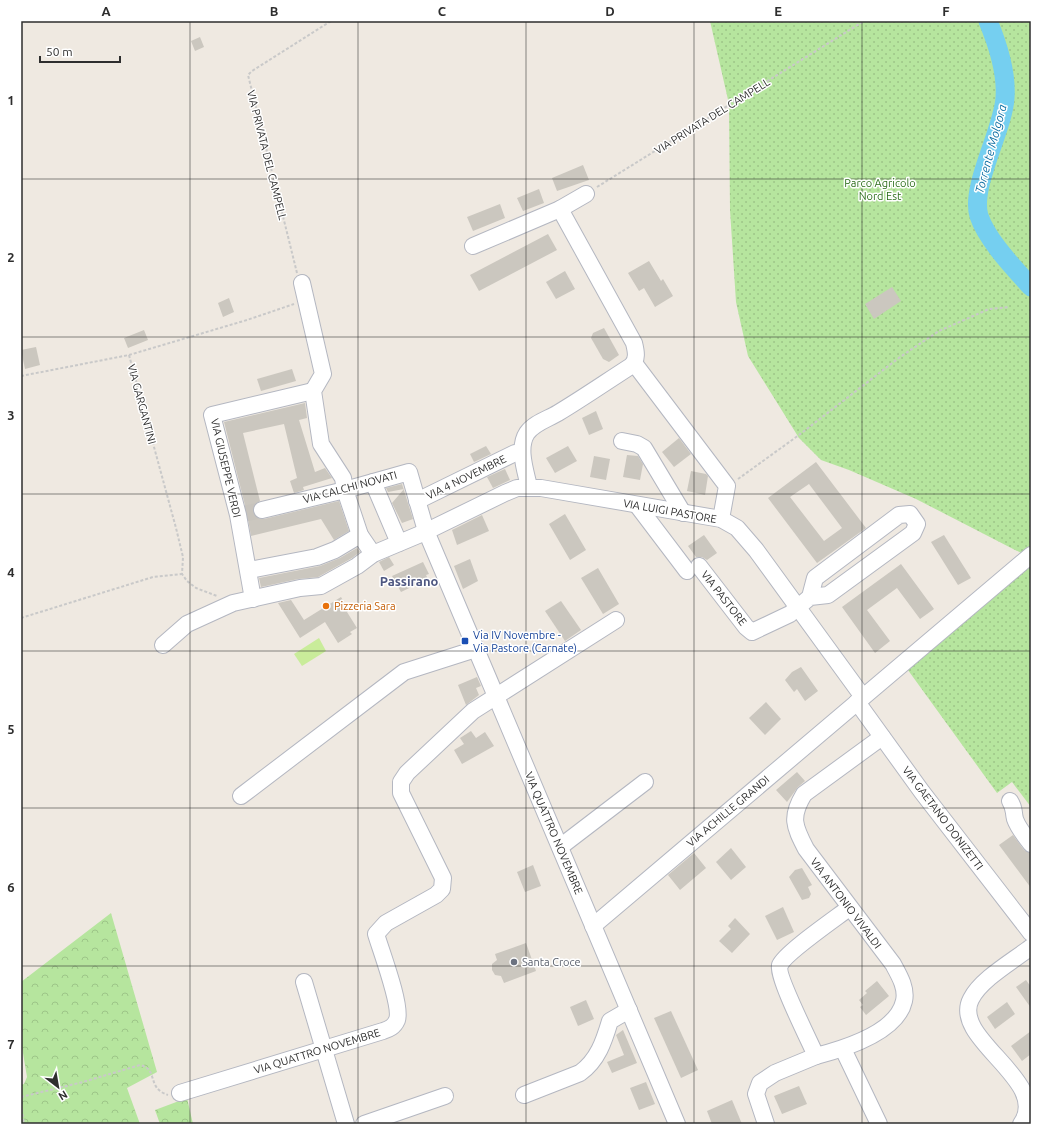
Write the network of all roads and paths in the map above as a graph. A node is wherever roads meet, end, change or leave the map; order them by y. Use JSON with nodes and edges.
{"nodes":[{"id":1,"x":331,"y":21,"type":"edge"},
{"id":2,"x":864,"y":21,"type":"edge"},
{"id":3,"x":586,"y":194,"type":"joint"},
{"id":4,"x":560,"y":209,"type":"junction"},
{"id":5,"x":473,"y":246,"type":"dead end"},
{"id":6,"x":302,"y":283,"type":"joint"},
{"id":7,"x":305,"y":300,"type":"junction"},
{"id":8,"x":1009,"y":307,"type":"dead end"},
{"id":9,"x":129,"y":355,"type":"junction"},
{"id":10,"x":634,"y":363,"type":"junction"},
{"id":11,"x":21,"y":376,"type":"edge"},
{"id":12,"x":313,"y":391,"type":"junction"},
{"id":13,"x":622,"y":441,"type":"dead end"},
{"id":14,"x":514,"y":453,"type":"dead end"},
{"id":15,"x":373,"y":482,"type":"junction"},
{"id":16,"x":727,"y":486,"type":"junction"},
{"id":17,"x":529,"y":487,"type":"junction"},
{"id":18,"x":345,"y":490,"type":"junction"},
{"id":19,"x":417,"y":501,"type":"junction"},
{"id":20,"x":637,"y":505,"type":"junction"},
{"id":21,"x":262,"y":510,"type":"tunnel mouth"},
{"id":22,"x":683,"y":513,"type":"junction"},
{"id":23,"x":721,"y":519,"type":"junction"},
{"id":24,"x":426,"y":531,"type":"junction"},
{"id":25,"x":360,"y":534,"type":"junction"},
{"id":26,"x":399,"y":543,"type":"junction"},
{"id":27,"x":373,"y":554,"type":"junction"},
{"id":28,"x":1031,"y":555,"type":"edge"},
{"id":29,"x":844,"y":556,"type":"junction"},
{"id":30,"x":249,"y":570,"type":"junction"},
{"id":31,"x":182,"y":574,"type":"junction"},
{"id":32,"x":858,"y":574,"type":"junction"},
{"id":33,"x":810,"y":597,"type":"junction"},
{"id":34,"x":253,"y":599,"type":"junction"},
{"id":35,"x":233,"y":603,"type":"junction"},
{"id":36,"x":798,"y":608,"type":"junction"},
{"id":37,"x":21,"y":618,"type":"edge"},
{"id":38,"x":616,"y":620,"type":"dead end"},
{"id":39,"x":163,"y":645,"type":"dead end"},
{"id":40,"x":476,"y":649,"type":"junction"},
{"id":41,"x":496,"y":697,"type":"junction"},
{"id":42,"x":860,"y":700,"type":"junction"},
{"id":43,"x":882,"y":737,"type":"junction"},
{"id":44,"x":645,"y":782,"type":"dead end"},
{"id":45,"x":241,"y":796,"type":"dead end"},
{"id":46,"x":1010,"y":800,"type":"dead end"},
{"id":47,"x":1031,"y":844,"type":"edge"},
{"id":48,"x":560,"y":846,"type":"junction"},
{"id":49,"x":849,"y":908,"type":"junction"},
{"id":50,"x":593,"y":926,"type":"junction"},
{"id":51,"x":1031,"y":933,"type":"edge"},
{"id":52,"x":1031,"y":947,"type":"edge"},
{"id":53,"x":304,"y":982,"type":"dead end"},
{"id":54,"x":629,"y":1010,"type":"junction"},
{"id":55,"x":324,"y":1049,"type":"junction"},
{"id":56,"x":843,"y":1049,"type":"junction"},
{"id":57,"x":816,"y":1056,"type":"junction"},
{"id":58,"x":180,"y":1093,"type":"joint"},
{"id":59,"x":524,"y":1095,"type":"dead end"},
{"id":60,"x":445,"y":1096,"type":"dead end"},
{"id":61,"x":21,"y":1097,"type":"edge"},
{"id":62,"x":21,"y":1104,"type":"edge"},
{"id":63,"x":24,"y":1124,"type":"edge"},
{"id":64,"x":346,"y":1124,"type":"edge"},
{"id":65,"x":364,"y":1124,"type":"edge"},
{"id":66,"x":677,"y":1124,"type":"edge"},
{"id":67,"x":766,"y":1124,"type":"edge"},
{"id":68,"x":879,"y":1124,"type":"edge"},
{"id":69,"x":1021,"y":1124,"type":"edge"}],
"edges":[{"from":1,"to":6,"type":"path","name":"VIA PRIVATA DEL CAMPELL"},
{"from":2,"to":3,"type":"path","name":"VIA PRIVATA DEL CAMPELL"},
{"from":3,"to":4,"type":"street"},
{"from":4,"to":5,"type":"street"},
{"from":4,"to":10,"type":"street"},
{"from":6,"to":7,"type":"street"},
{"from":7,"to":9,"type":"path","name":"VIA GARGANTINI"},
{"from":7,"to":12,"type":"street"},
{"from":8,"to":16,"type":"path"},
{"from":9,"to":11,"type":"path"},
{"from":9,"to":31,"type":"path","name":"VIA GARGANTINI"},
{"from":10,"to":16,"type":"street"},
{"from":10,"to":17,"type":"street"},
{"from":12,"to":18,"type":"street"},
{"from":12,"to":30,"type":"street","name":"VIA GIUSEPPE VERDI"},
{"from":13,"to":22,"type":"street"},
{"from":14,"to":19,"type":"street","name":"VIA 4 NOVEMBRE"},
{"from":15,"to":18,"type":"street","name":"VIA CALCHI NOVATI"},
{"from":15,"to":19,"type":"street","name":"VIA CALCHI NOVATI"},
{"from":15,"to":26,"type":"street"},
{"from":16,"to":23,"type":"street"},
{"from":17,"to":20,"type":"street","name":"VIA LUIGI PASTORE"},
{"from":17,"to":24,"type":"street","name":"VIA LUIGI PASTORE"},
{"from":18,"to":21,"type":"street","name":"VIA CALCHI NOVATI"},
{"from":18,"to":25,"type":"street"},
{"from":19,"to":24,"type":"street","name":"VIA QUATTRO NOVEMBRE"},
{"from":20,"to":22,"type":"street","name":"VIA LUIGI PASTORE"},
{"from":20,"to":36,"type":"street","name":"VIA PASTORE"},
{"from":22,"to":23,"type":"street","name":"VIA LUIGI PASTORE"},
{"from":23,"to":36,"type":"street","name":"VIA LUIGI PASTORE"},
{"from":24,"to":26,"type":"street"},
{"from":24,"to":40,"type":"street","name":"VIA QUATTRO NOVEMBRE"},
{"from":25,"to":27,"type":"street"},
{"from":25,"to":30,"type":"street"},
{"from":26,"to":27,"type":"street"},
{"from":27,"to":34,"type":"street"},
{"from":28,"to":42,"type":"street"},
{"from":29,"to":32,"type":"street"},
{"from":29,"to":32,"type":"street"},
{"from":29,"to":33,"type":"street"},
{"from":30,"to":34,"type":"street","name":"VIA GIUSEPPE VERDI"},
{"from":31,"to":35,"type":"path"},
{"from":31,"to":37,"type":"path"},
{"from":32,"to":33,"type":"street"},
{"from":33,"to":36,"type":"street","name":"VIA PASTORE"},
{"from":34,"to":35,"type":"street"},
{"from":35,"to":39,"type":"street"},
{"from":36,"to":42,"type":"street","name":"VIA LUIGI PASTORE"},
{"from":38,"to":41,"type":"street","name":"VIA QUATTRO NOVEMBRE"},
{"from":40,"to":41,"type":"street","name":"VIA QUATTRO NOVEMBRE"},
{"from":40,"to":45,"type":"street"},
{"from":41,"to":48,"type":"street","name":"VIA QUATTRO NOVEMBRE"},
{"from":41,"to":55,"type":"street","name":"VIA QUATTRO NOVEMBRE"},
{"from":42,"to":43,"type":"street","name":"VIA GAETANO DONIZETTI"},
{"from":42,"to":50,"type":"street","name":"VIA ACHILLE GRANDI"},
{"from":43,"to":49,"type":"street","name":"VIA ANTONIO VIVALDI"},
{"from":43,"to":51,"type":"street","name":"VIA GAETANO DONIZETTI"},
{"from":44,"to":48,"type":"street"},
{"from":46,"to":47,"type":"street"},
{"from":48,"to":50,"type":"street","name":"VIA QUATTRO NOVEMBRE"},
{"from":49,"to":56,"type":"street","name":"VIA ANTONIO VIVALDI"},
{"from":49,"to":57,"type":"street"},
{"from":50,"to":54,"type":"street","name":"VIA QUATTRO NOVEMBRE"},
{"from":52,"to":69,"type":"street"},
{"from":53,"to":55,"type":"street"},
{"from":54,"to":59,"type":"street"},
{"from":54,"to":66,"type":"street","name":"VIA QUATTRO NOVEMBRE"},
{"from":55,"to":58,"type":"street","name":"VIA QUATTRO NOVEMBRE"},
{"from":55,"to":64,"type":"street"},
{"from":56,"to":57,"type":"street","name":"VIA ANTONIO VIVALDI"},
{"from":56,"to":68,"type":"street"},
{"from":57,"to":67,"type":"street","name":"VIA ANTONIO VIVALDI"},
{"from":58,"to":61,"type":"path"},
{"from":60,"to":65,"type":"street"},
{"from":62,"to":63,"type":"path"}]}
